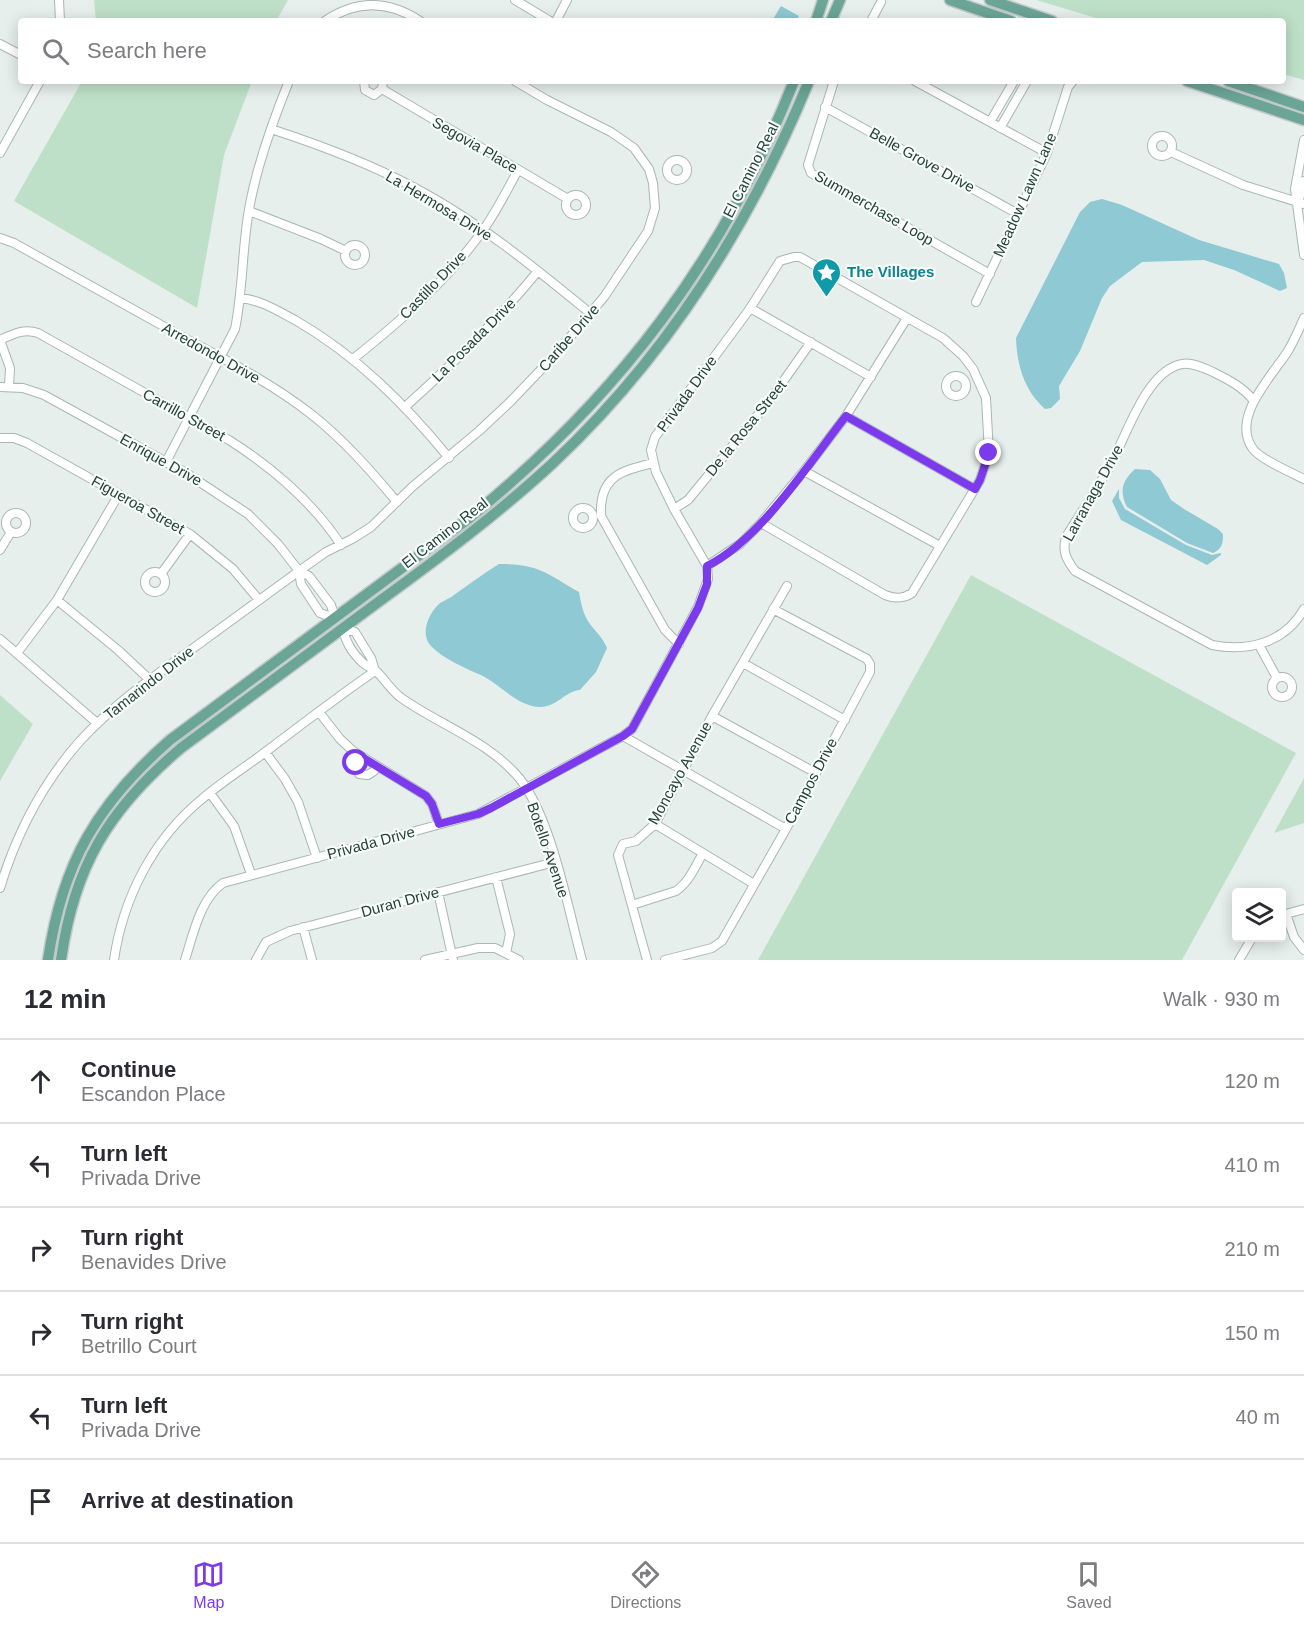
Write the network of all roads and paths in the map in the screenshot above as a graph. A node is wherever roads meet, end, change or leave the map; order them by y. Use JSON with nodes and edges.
{"nodes":[{"id":1,"x":59,"y":0,"type":"edge"},
{"id":2,"x":515,"y":0,"type":"edge"},
{"id":3,"x":567,"y":0,"type":"edge"},
{"id":4,"x":823,"y":0,"type":"edge"},
{"id":5,"x":840,"y":0,"type":"edge"},
{"id":6,"x":950,"y":0,"type":"edge"},
{"id":7,"x":990,"y":0,"type":"edge"},
{"id":8,"x":364,"y":2,"type":"edge"},
{"id":9,"x":880,"y":2,"type":"dead end"},
{"id":10,"x":60,"y":18,"type":"edge"},
{"id":11,"x":330,"y":18,"type":"edge"},
{"id":12,"x":415,"y":18,"type":"edge"},
{"id":13,"x":545,"y":18,"type":"edge"},
{"id":14,"x":557,"y":18,"type":"edge"},
{"id":15,"x":817,"y":18,"type":"edge"},
{"id":16,"x":832,"y":18,"type":"edge"},
{"id":17,"x":872,"y":18,"type":"edge"},
{"id":18,"x":1002,"y":18,"type":"edge"},
{"id":19,"x":1043,"y":18,"type":"edge"},
{"id":20,"x":0,"y":44,"type":"edge"},
{"id":21,"x":18,"y":53,"type":"edge"},
{"id":22,"x":38,"y":84,"type":"edge"},
{"id":23,"x":289,"y":84,"type":"edge"},
{"id":24,"x":364,"y":84,"type":"edge"},
{"id":25,"x":523,"y":84,"type":"edge"},
{"id":26,"x":793,"y":84,"type":"edge"},
{"id":27,"x":808,"y":84,"type":"edge"},
{"id":28,"x":833,"y":84,"type":"edge"},
{"id":29,"x":929,"y":84,"type":"edge"},
{"id":30,"x":1012,"y":84,"type":"edge"},
{"id":31,"x":1025,"y":84,"type":"edge"},
{"id":32,"x":1070,"y":84,"type":"edge"},
{"id":33,"x":1196,"y":84,"type":"edge"},
{"id":34,"x":1237,"y":84,"type":"edge"},
{"id":35,"x":383,"y":85,"type":"edge"},
{"id":36,"x":825,"y":106,"type":"junction"},
{"id":37,"x":1304,"y":107,"type":"edge"},
{"id":38,"x":1304,"y":120,"type":"edge"},
{"id":39,"x":990,"y":122,"type":"junction"},
{"id":40,"x":1000,"y":128,"type":"junction"},
{"id":41,"x":271,"y":129,"type":"junction"},
{"id":42,"x":1304,"y":140,"type":"edge"},
{"id":43,"x":1171,"y":152,"type":"dead end"},
{"id":44,"x":0,"y":153,"type":"edge"},
{"id":45,"x":1047,"y":153,"type":"junction"},
{"id":46,"x":518,"y":170,"type":"junction"},
{"id":47,"x":667,"y":172,"type":"dead end"},
{"id":48,"x":652,"y":178,"type":"junction"},
{"id":49,"x":1304,"y":181,"type":"edge"},
{"id":50,"x":568,"y":199,"type":"dead end"},
{"id":51,"x":1301,"y":204,"type":"edge"},
{"id":52,"x":249,"y":211,"type":"junction"},
{"id":53,"x":1018,"y":214,"type":"junction"},
{"id":54,"x":483,"y":230,"type":"junction"},
{"id":55,"x":0,"y":238,"type":"edge"},
{"id":56,"x":346,"y":251,"type":"dead end"},
{"id":57,"x":1304,"y":255,"type":"edge"},
{"id":58,"x":538,"y":271,"type":"junction"},
{"id":59,"x":990,"y":274,"type":"junction"},
{"id":60,"x":240,"y":298,"type":"junction"},
{"id":61,"x":976,"y":302,"type":"dead end"},
{"id":62,"x":750,"y":308,"type":"junction"},
{"id":63,"x":590,"y":314,"type":"junction"},
{"id":64,"x":907,"y":318,"type":"junction"},
{"id":65,"x":1304,"y":318,"type":"edge"},
{"id":66,"x":1301,"y":330,"type":"edge"},
{"id":67,"x":0,"y":340,"type":"edge"},
{"id":68,"x":811,"y":342,"type":"junction"},
{"id":69,"x":222,"y":358,"type":"junction"},
{"id":70,"x":353,"y":359,"type":"junction"},
{"id":71,"x":871,"y":377,"type":"junction"},
{"id":72,"x":978,"y":380,"type":"junction"},
{"id":73,"x":966,"y":384,"type":"dead end"},
{"id":74,"x":5,"y":387,"type":"edge"},
{"id":75,"x":1254,"y":401,"type":"junction"},
{"id":76,"x":405,"y":406,"type":"junction"},
{"id":77,"x":846,"y":416,"type":"junction"},
{"id":78,"x":189,"y":418,"type":"junction"},
{"id":79,"x":0,"y":438,"type":"edge"},
{"id":80,"x":449,"y":458,"type":"junction"},
{"id":81,"x":166,"y":462,"type":"junction"},
{"id":82,"x":653,"y":462,"type":"junction"},
{"id":83,"x":804,"y":471,"type":"junction"},
{"id":84,"x":1304,"y":479,"type":"edge"},
{"id":85,"x":975,"y":489,"type":"junction"},
{"id":86,"x":119,"y":494,"type":"junction"},
{"id":87,"x":397,"y":502,"type":"junction"},
{"id":88,"x":674,"y":509,"type":"junction"},
{"id":89,"x":761,"y":524,"type":"junction"},
{"id":90,"x":11,"y":532,"type":"dead end"},
{"id":91,"x":190,"y":534,"type":"junction"},
{"id":92,"x":341,"y":545,"type":"junction"},
{"id":93,"x":940,"y":546,"type":"junction"},
{"id":94,"x":0,"y":550,"type":"edge"},
{"id":95,"x":707,"y":566,"type":"junction"},
{"id":96,"x":299,"y":571,"type":"junction"},
{"id":97,"x":161,"y":574,"type":"dead end"},
{"id":98,"x":787,"y":586,"type":"dead end"},
{"id":99,"x":57,"y":600,"type":"junction"},
{"id":100,"x":260,"y":600,"type":"junction"},
{"id":101,"x":773,"y":609,"type":"junction"},
{"id":102,"x":1304,"y":609,"type":"edge"},
{"id":103,"x":335,"y":618,"type":"junction"},
{"id":104,"x":343,"y":628,"type":"junction"},
{"id":105,"x":0,"y":639,"type":"edge"},
{"id":106,"x":679,"y":644,"type":"junction"},
{"id":107,"x":1259,"y":645,"type":"junction"},
{"id":108,"x":17,"y":653,"type":"junction"},
{"id":109,"x":743,"y":663,"type":"junction"},
{"id":110,"x":375,"y":671,"type":"junction"},
{"id":111,"x":1277,"y":678,"type":"dead end"},
{"id":112,"x":150,"y":680,"type":"junction"},
{"id":113,"x":319,"y":712,"type":"junction"},
{"id":114,"x":712,"y":716,"type":"junction"},
{"id":115,"x":845,"y":720,"type":"junction"},
{"id":116,"x":98,"y":723,"type":"junction"},
{"id":117,"x":623,"y":736,"type":"junction"},
{"id":118,"x":265,"y":752,"type":"junction"},
{"id":119,"x":360,"y":756,"type":"junction"},
{"id":120,"x":377,"y":766,"type":"junction"},
{"id":121,"x":683,"y":771,"type":"junction"},
{"id":122,"x":816,"y":773,"type":"junction"},
{"id":123,"x":526,"y":789,"type":"junction"},
{"id":124,"x":210,"y":793,"type":"junction"},
{"id":125,"x":439,"y":824,"type":"junction"},
{"id":126,"x":656,"y":824,"type":"junction"},
{"id":127,"x":786,"y":829,"type":"junction"},
{"id":128,"x":702,"y":853,"type":"junction"},
{"id":129,"x":317,"y":858,"type":"junction"},
{"id":130,"x":555,"y":862,"type":"junction"},
{"id":131,"x":251,"y":874,"type":"junction"},
{"id":132,"x":496,"y":877,"type":"junction"},
{"id":133,"x":754,"y":884,"type":"junction"},
{"id":134,"x":0,"y":888,"type":"edge"},
{"id":135,"x":438,"y":892,"type":"junction"},
{"id":136,"x":632,"y":905,"type":"junction"},
{"id":137,"x":1304,"y":909,"type":"edge"},
{"id":138,"x":1286,"y":914,"type":"edge"},
{"id":139,"x":1286,"y":919,"type":"edge"},
{"id":140,"x":303,"y":927,"type":"junction"},
{"id":141,"x":1250,"y":942,"type":"edge"},
{"id":142,"x":1304,"y":950,"type":"edge"},
{"id":143,"x":506,"y":953,"type":"junction"},
{"id":144,"x":452,"y":956,"type":"edge"},
{"id":145,"x":48,"y":960,"type":"edge"},
{"id":146,"x":61,"y":960,"type":"edge"},
{"id":147,"x":114,"y":960,"type":"edge"},
{"id":148,"x":185,"y":960,"type":"edge"},
{"id":149,"x":256,"y":960,"type":"edge"},
{"id":150,"x":312,"y":960,"type":"edge"},
{"id":151,"x":425,"y":960,"type":"edge"},
{"id":152,"x":519,"y":960,"type":"edge"},
{"id":153,"x":582,"y":960,"type":"edge"},
{"id":154,"x":647,"y":960,"type":"edge"},
{"id":155,"x":665,"y":960,"type":"edge"},
{"id":156,"x":1239,"y":960,"type":"edge"}],
"edges":[{"from":1,"to":10,"type":"street"},
{"from":2,"to":13,"type":"street"},
{"from":3,"to":14,"type":"street"},
{"from":4,"to":15,"type":"main road"},
{"from":5,"to":16,"type":"main road"},
{"from":6,"to":18,"type":"main road"},
{"from":7,"to":19,"type":"main road"},
{"from":8,"to":11,"type":"street"},
{"from":8,"to":12,"type":"street"},
{"from":9,"to":17,"type":"street"},
{"from":20,"to":21,"type":"street"},
{"from":22,"to":44,"type":"street"},
{"from":23,"to":41,"type":"street"},
{"from":24,"to":35,"type":"street","name":"Segovia Place"},
{"from":25,"to":48,"type":"street","name":"Caribe Drive"},
{"from":26,"to":103,"type":"main road","name":"El Camino Real"},
{"from":27,"to":104,"type":"main road","name":"El Camino Real"},
{"from":28,"to":36,"type":"street","name":"Summerchase Loop"},
{"from":29,"to":39,"type":"street"},
{"from":30,"to":39,"type":"street"},
{"from":31,"to":40,"type":"street"},
{"from":32,"to":45,"type":"street","name":"Meadow Lawn Lane"},
{"from":33,"to":38,"type":"main road"},
{"from":34,"to":37,"type":"main road"},
{"from":35,"to":46,"type":"street","name":"Segovia Place"},
{"from":36,"to":53,"type":"street","name":"Belle Grove Drive"},
{"from":36,"to":59,"type":"street","name":"Summerchase Loop"},
{"from":39,"to":40,"type":"street"},
{"from":40,"to":45,"type":"street"},
{"from":41,"to":52,"type":"street"},
{"from":41,"to":54,"type":"street","name":"La Hermosa Drive"},
{"from":42,"to":51,"type":"street"},
{"from":43,"to":51,"type":"street"},
{"from":45,"to":53,"type":"street","name":"Meadow Lawn Lane"},
{"from":46,"to":50,"type":"street","name":"Segovia Place"},
{"from":46,"to":54,"type":"street","name":"Castillo Drive"},
{"from":47,"to":48,"type":"street"},
{"from":48,"to":63,"type":"street","name":"Caribe Drive"},
{"from":49,"to":51,"type":"street"},
{"from":51,"to":57,"type":"street"},
{"from":52,"to":56,"type":"street"},
{"from":52,"to":60,"type":"street"},
{"from":53,"to":59,"type":"street","name":"Meadow Lawn Lane"},
{"from":54,"to":58,"type":"street","name":"La Hermosa Drive"},
{"from":54,"to":70,"type":"street","name":"Castillo Drive"},
{"from":55,"to":69,"type":"street","name":"Arredondo Drive"},
{"from":58,"to":63,"type":"street","name":"La Hermosa Drive"},
{"from":58,"to":76,"type":"street","name":"La Posada Drive"},
{"from":59,"to":61,"type":"street","name":"Meadow Lawn Lane"},
{"from":60,"to":69,"type":"street"},
{"from":60,"to":70,"type":"street"},
{"from":62,"to":64,"type":"street","name":"Privada Drive"},
{"from":62,"to":68,"type":"street"},
{"from":62,"to":82,"type":"street","name":"Privada Drive"},
{"from":63,"to":80,"type":"street","name":"Caribe Drive"},
{"from":64,"to":71,"type":"street"},
{"from":64,"to":72,"type":"street","name":"Privada Drive"},
{"from":65,"to":66,"type":"street"},
{"from":66,"to":75,"type":"street"},
{"from":67,"to":74,"type":"street"},
{"from":67,"to":78,"type":"street","name":"Carrillo Street"},
{"from":68,"to":71,"type":"street"},
{"from":68,"to":88,"type":"street","name":"De la Rosa Street"},
{"from":69,"to":78,"type":"street"},
{"from":69,"to":87,"type":"street","name":"Arredondo Drive"},
{"from":70,"to":76,"type":"street"},
{"from":71,"to":77,"type":"street"},
{"from":72,"to":73,"type":"street"},
{"from":72,"to":85,"type":"street","name":"Privada Drive"},
{"from":74,"to":81,"type":"street","name":"Enrique Drive"},
{"from":75,"to":84,"type":"street"},
{"from":75,"to":107,"type":"street","name":"Larranaga Drive"},
{"from":76,"to":80,"type":"street"},
{"from":77,"to":83,"type":"street"},
{"from":77,"to":85,"type":"street"},
{"from":78,"to":81,"type":"street"},
{"from":78,"to":92,"type":"street","name":"Carrillo Street"},
{"from":79,"to":86,"type":"street","name":"Figueroa Street"},
{"from":80,"to":87,"type":"street","name":"Caribe Drive"},
{"from":81,"to":96,"type":"street","name":"Enrique Drive"},
{"from":82,"to":88,"type":"street"},
{"from":82,"to":106,"type":"street"},
{"from":83,"to":89,"type":"street"},
{"from":83,"to":93,"type":"street"},
{"from":85,"to":93,"type":"street","name":"Privada Drive"},
{"from":86,"to":91,"type":"street","name":"Figueroa Street"},
{"from":86,"to":99,"type":"street"},
{"from":87,"to":92,"type":"street","name":"Caribe Drive"},
{"from":88,"to":95,"type":"street"},
{"from":89,"to":93,"type":"street","name":"Privada Drive"},
{"from":89,"to":95,"type":"street"},
{"from":90,"to":94,"type":"street"},
{"from":91,"to":97,"type":"street"},
{"from":91,"to":100,"type":"street","name":"Figueroa Street"},
{"from":92,"to":96,"type":"street","name":"Caribe Drive"},
{"from":95,"to":106,"type":"street","name":"Privada Drive"},
{"from":96,"to":100,"type":"street","name":"Tamarindo Drive"},
{"from":96,"to":103,"type":"street","name":"Enrique Drive"},
{"from":98,"to":101,"type":"street","name":"Moncayo Avenue"},
{"from":99,"to":108,"type":"street"},
{"from":99,"to":112,"type":"street"},
{"from":100,"to":112,"type":"street","name":"Tamarindo Drive"},
{"from":101,"to":109,"type":"street","name":"Moncayo Avenue"},
{"from":101,"to":115,"type":"street","name":"Campos Drive"},
{"from":102,"to":107,"type":"street","name":"Larranaga Drive"},
{"from":103,"to":104,"type":"main road"},
{"from":103,"to":145,"type":"main road","name":"El Camino Real"},
{"from":104,"to":110,"type":"street","name":"Botello Avenue"},
{"from":104,"to":146,"type":"main road","name":"El Camino Real"},
{"from":105,"to":108,"type":"street"},
{"from":106,"to":117,"type":"street","name":"Privada Drive"},
{"from":107,"to":111,"type":"street"},
{"from":108,"to":116,"type":"street"},
{"from":109,"to":114,"type":"street","name":"Moncayo Avenue"},
{"from":109,"to":115,"type":"street"},
{"from":110,"to":113,"type":"street"},
{"from":110,"to":123,"type":"street","name":"Botello Avenue"},
{"from":112,"to":116,"type":"street","name":"Tamarindo Drive"},
{"from":113,"to":118,"type":"street"},
{"from":113,"to":119,"type":"street"},
{"from":114,"to":121,"type":"street","name":"Moncayo Avenue"},
{"from":114,"to":122,"type":"street"},
{"from":115,"to":122,"type":"street","name":"Campos Drive"},
{"from":116,"to":134,"type":"street","name":"Tamarindo Drive"},
{"from":117,"to":121,"type":"street"},
{"from":117,"to":123,"type":"street","name":"Privada Drive"},
{"from":118,"to":124,"type":"street"},
{"from":118,"to":129,"type":"street"},
{"from":119,"to":120,"type":"street"},
{"from":119,"to":120,"type":"street"},
{"from":120,"to":125,"type":"street"},
{"from":121,"to":126,"type":"street","name":"Moncayo Avenue"},
{"from":121,"to":127,"type":"street"},
{"from":122,"to":127,"type":"street","name":"Campos Drive"},
{"from":123,"to":125,"type":"street","name":"Privada Drive"},
{"from":123,"to":130,"type":"street","name":"Botello Avenue"},
{"from":124,"to":131,"type":"street"},
{"from":124,"to":147,"type":"street"},
{"from":125,"to":129,"type":"street","name":"Privada Drive"},
{"from":126,"to":128,"type":"street"},
{"from":126,"to":136,"type":"street","name":"Moncayo Avenue"},
{"from":127,"to":133,"type":"street","name":"Campos Drive"},
{"from":128,"to":133,"type":"street"},
{"from":128,"to":136,"type":"street"},
{"from":129,"to":131,"type":"street","name":"Privada Drive"},
{"from":130,"to":132,"type":"street","name":"Duran Drive"},
{"from":130,"to":153,"type":"street","name":"Botello Avenue"},
{"from":131,"to":148,"type":"street","name":"Privada Drive"},
{"from":132,"to":135,"type":"street","name":"Duran Drive"},
{"from":132,"to":143,"type":"street"},
{"from":133,"to":155,"type":"street","name":"Campos Drive"},
{"from":135,"to":140,"type":"street","name":"Duran Drive"},
{"from":135,"to":144,"type":"street"},
{"from":136,"to":154,"type":"street","name":"Moncayo Avenue"},
{"from":137,"to":138,"type":"street"},
{"from":139,"to":142,"type":"street"},
{"from":140,"to":149,"type":"street","name":"Duran Drive"},
{"from":140,"to":150,"type":"street"},
{"from":141,"to":156,"type":"street"},
{"from":143,"to":144,"type":"street"},
{"from":143,"to":152,"type":"street"},
{"from":144,"to":151,"type":"street"}]}
